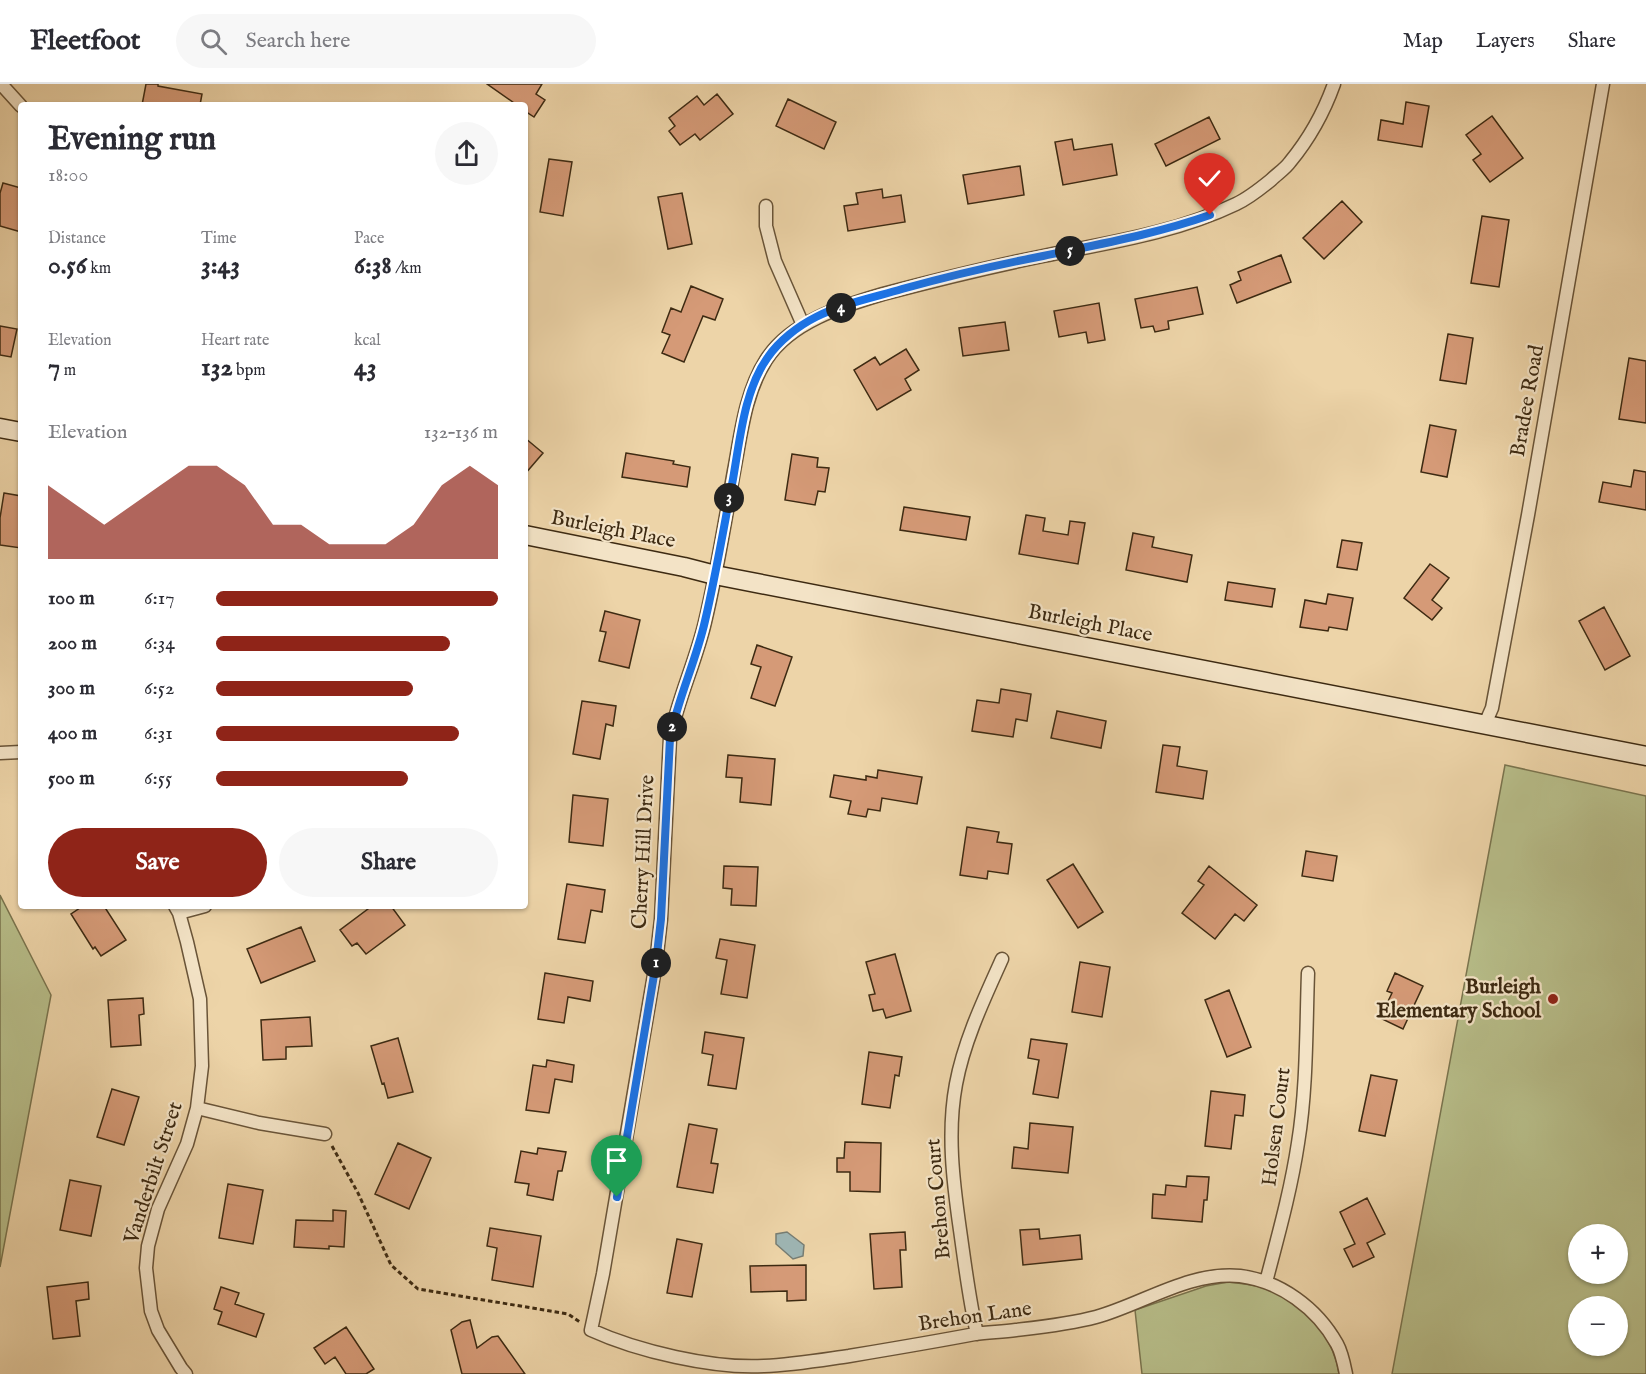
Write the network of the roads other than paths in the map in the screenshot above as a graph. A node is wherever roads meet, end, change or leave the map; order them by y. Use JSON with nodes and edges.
{"nodes":[{"id":1,"x":2,"y":84,"type":"edge"},
{"id":2,"x":1334,"y":84,"type":"edge"},
{"id":3,"x":1603,"y":84,"type":"edge"},
{"id":4,"x":18,"y":103,"type":"edge"},
{"id":5,"x":766,"y":206,"type":"dead end"},
{"id":6,"x":803,"y":325,"type":"junction"},
{"id":7,"x":0,"y":428,"type":"edge"},
{"id":8,"x":18,"y":431,"type":"edge"},
{"id":9,"x":528,"y":536,"type":"edge"},
{"id":10,"x":715,"y":575,"type":"junction"},
{"id":11,"x":1485,"y":724,"type":"junction"},
{"id":12,"x":18,"y":752,"type":"edge"},
{"id":13,"x":0,"y":753,"type":"edge"},
{"id":14,"x":1646,"y":756,"type":"edge"},
{"id":15,"x":177,"y":909,"type":"edge"},
{"id":16,"x":1002,"y":959,"type":"dead end"},
{"id":17,"x":1308,"y":973,"type":"dead end"},
{"id":18,"x":197,"y":1108,"type":"junction"},
{"id":19,"x":325,"y":1134,"type":"road end"},
{"id":20,"x":1266,"y":1282,"type":"junction"},
{"id":21,"x":591,"y":1330,"type":"joint"},
{"id":22,"x":977,"y":1334,"type":"junction"},
{"id":23,"x":186,"y":1374,"type":"edge"},
{"id":24,"x":1346,"y":1374,"type":"edge"}],
"edges":[{"from":1,"to":4,"type":"street"},
{"from":2,"to":6,"type":"street","name":"Cherry Hill Drive"},
{"from":3,"to":11,"type":"street","name":"Bradee Road"},
{"from":5,"to":6,"type":"street"},
{"from":6,"to":10,"type":"street","name":"Cherry Hill Drive"},
{"from":7,"to":8,"type":"street"},
{"from":9,"to":10,"type":"street","name":"Burleigh Place"},
{"from":10,"to":11,"type":"street","name":"Burleigh Place"},
{"from":10,"to":21,"type":"street","name":"Cherry Hill Drive"},
{"from":11,"to":14,"type":"street","name":"Burleigh Place"},
{"from":12,"to":13,"type":"street"},
{"from":15,"to":18,"type":"street","name":"Vanderbilt Street"},
{"from":16,"to":22,"type":"street","name":"Brehon Court"},
{"from":17,"to":20,"type":"street","name":"Holsen Court"},
{"from":18,"to":19,"type":"street"},
{"from":18,"to":23,"type":"street","name":"Vanderbilt Street"},
{"from":20,"to":22,"type":"street","name":"Brehon Lane"},
{"from":20,"to":24,"type":"street","name":"Brehon Lane"},
{"from":21,"to":22,"type":"street","name":"Brehon Lane"}]}
